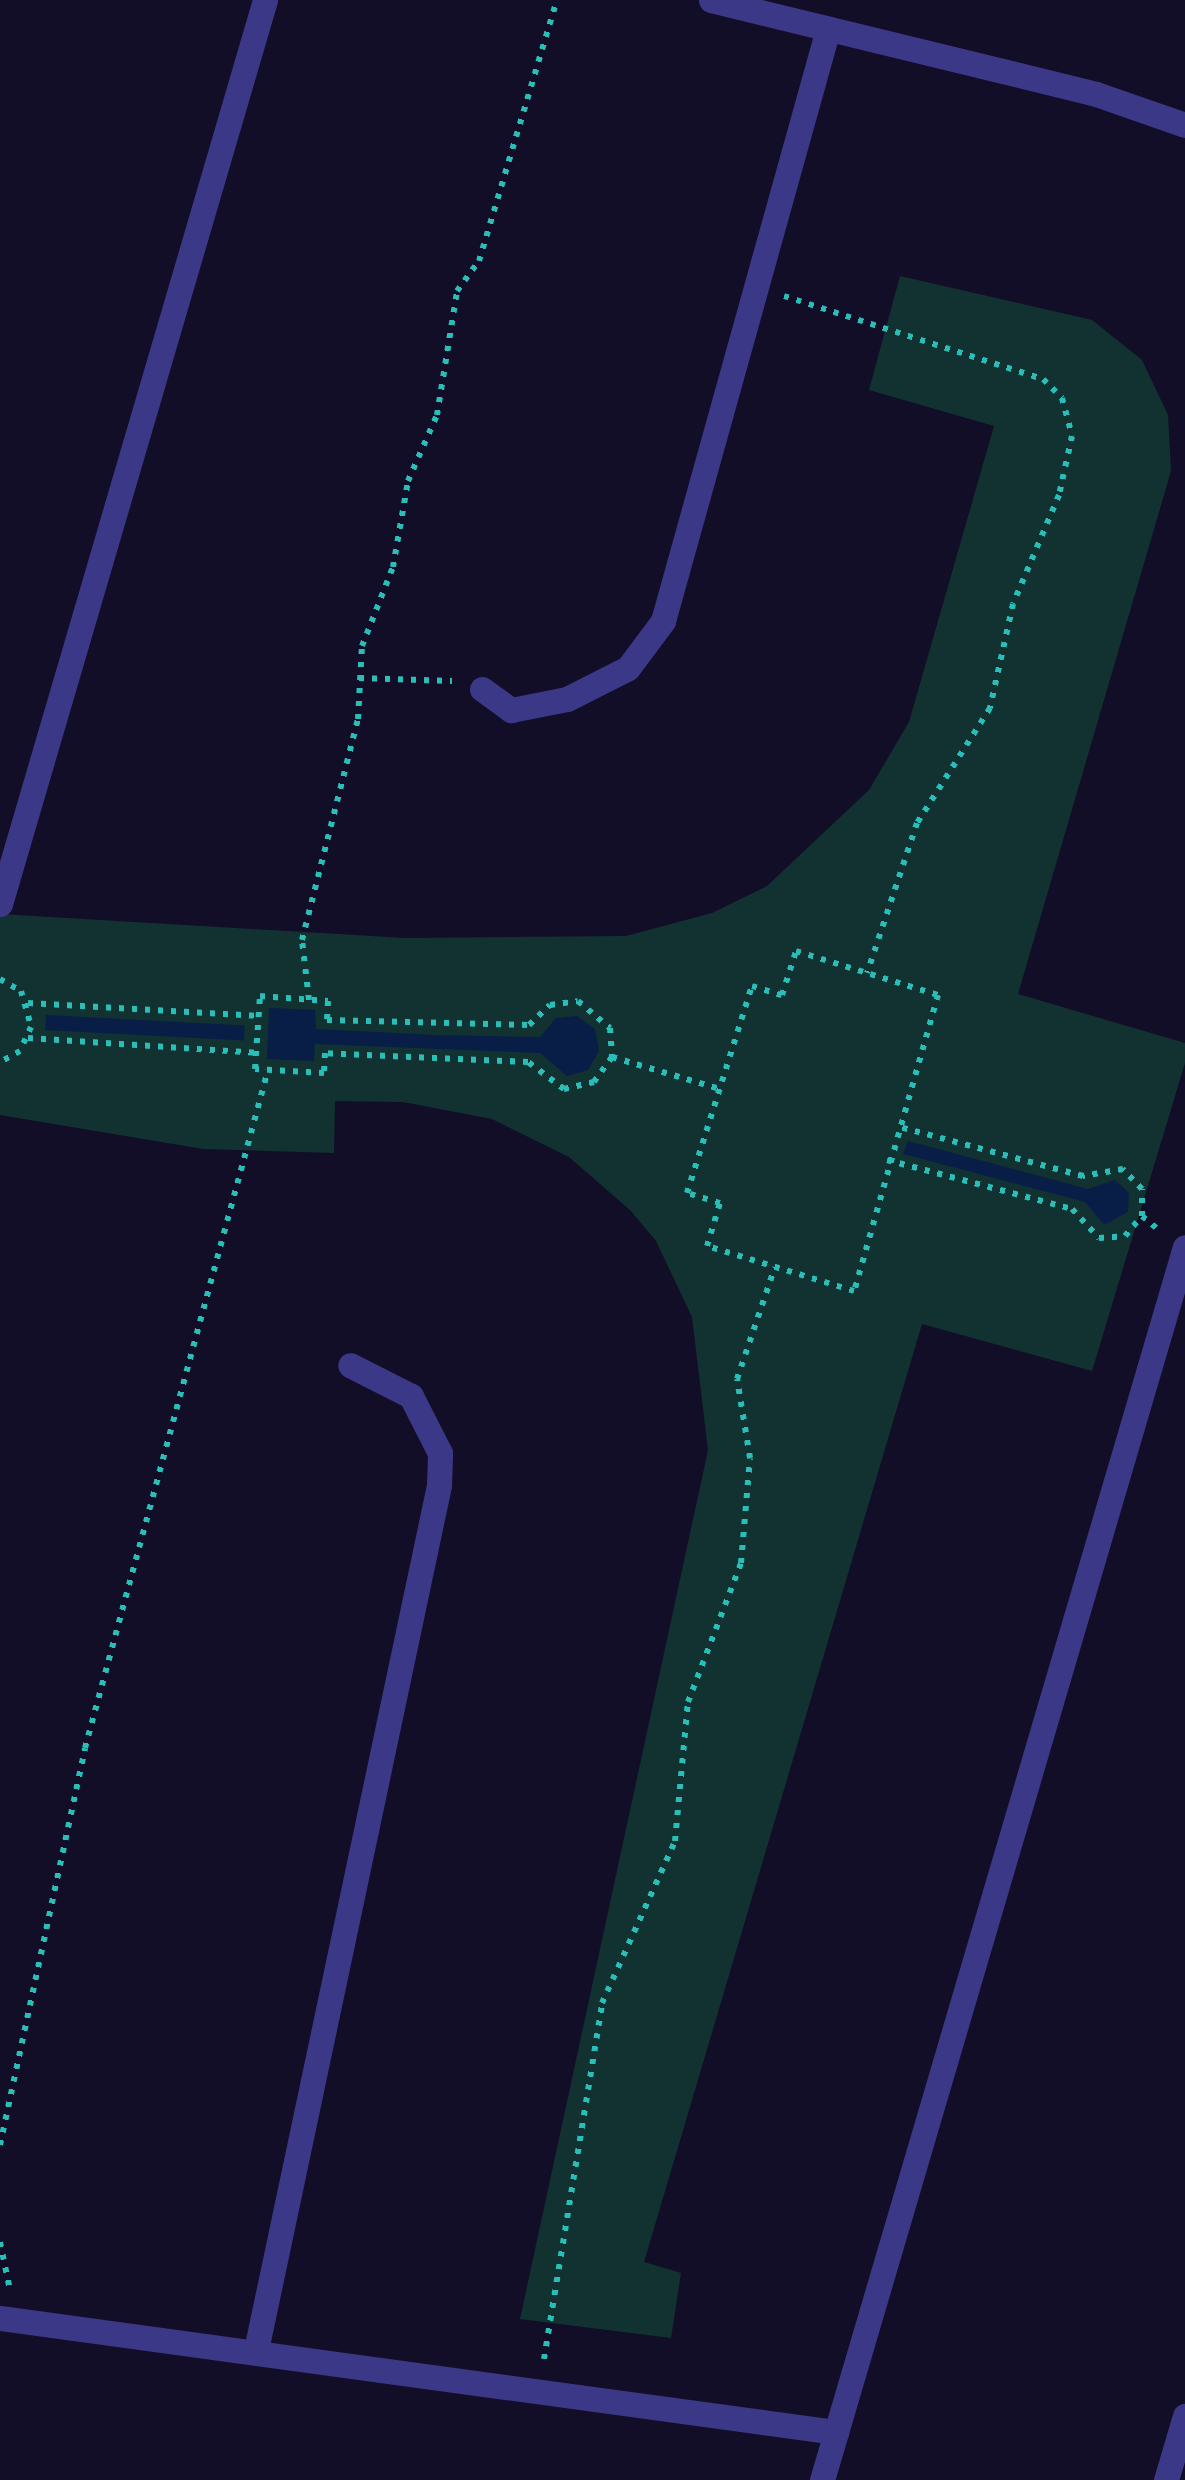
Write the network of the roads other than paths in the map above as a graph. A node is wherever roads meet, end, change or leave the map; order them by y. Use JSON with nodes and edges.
{"nodes":[{"id":1,"x":265,"y":0,"type":"edge"},
{"id":2,"x":711,"y":0,"type":"edge"},
{"id":3,"x":828,"y":29,"type":"junction"},
{"id":4,"x":1185,"y":125,"type":"edge"},
{"id":5,"x":482,"y":689,"type":"road end"},
{"id":6,"x":0,"y":904,"type":"edge"},
{"id":7,"x":1185,"y":1248,"type":"edge"},
{"id":8,"x":1180,"y":1283,"type":"edge"},
{"id":9,"x":350,"y":1365,"type":"dead end"},
{"id":10,"x":8,"y":2319,"type":"edge"},
{"id":11,"x":256,"y":2350,"type":"junction"},
{"id":12,"x":1185,"y":2416,"type":"edge"},
{"id":13,"x":836,"y":2432,"type":"junction"},
{"id":14,"x":822,"y":2480,"type":"edge"},
{"id":15,"x":1166,"y":2480,"type":"edge"}],
"edges":[{"from":1,"to":6,"type":"street"},
{"from":2,"to":3,"type":"street"},
{"from":3,"to":4,"type":"street"},
{"from":3,"to":5,"type":"street"},
{"from":7,"to":8,"type":"street"},
{"from":8,"to":13,"type":"street"},
{"from":9,"to":11,"type":"street"},
{"from":10,"to":11,"type":"street"},
{"from":11,"to":13,"type":"street"},
{"from":12,"to":15,"type":"street"},
{"from":13,"to":14,"type":"street"}]}
